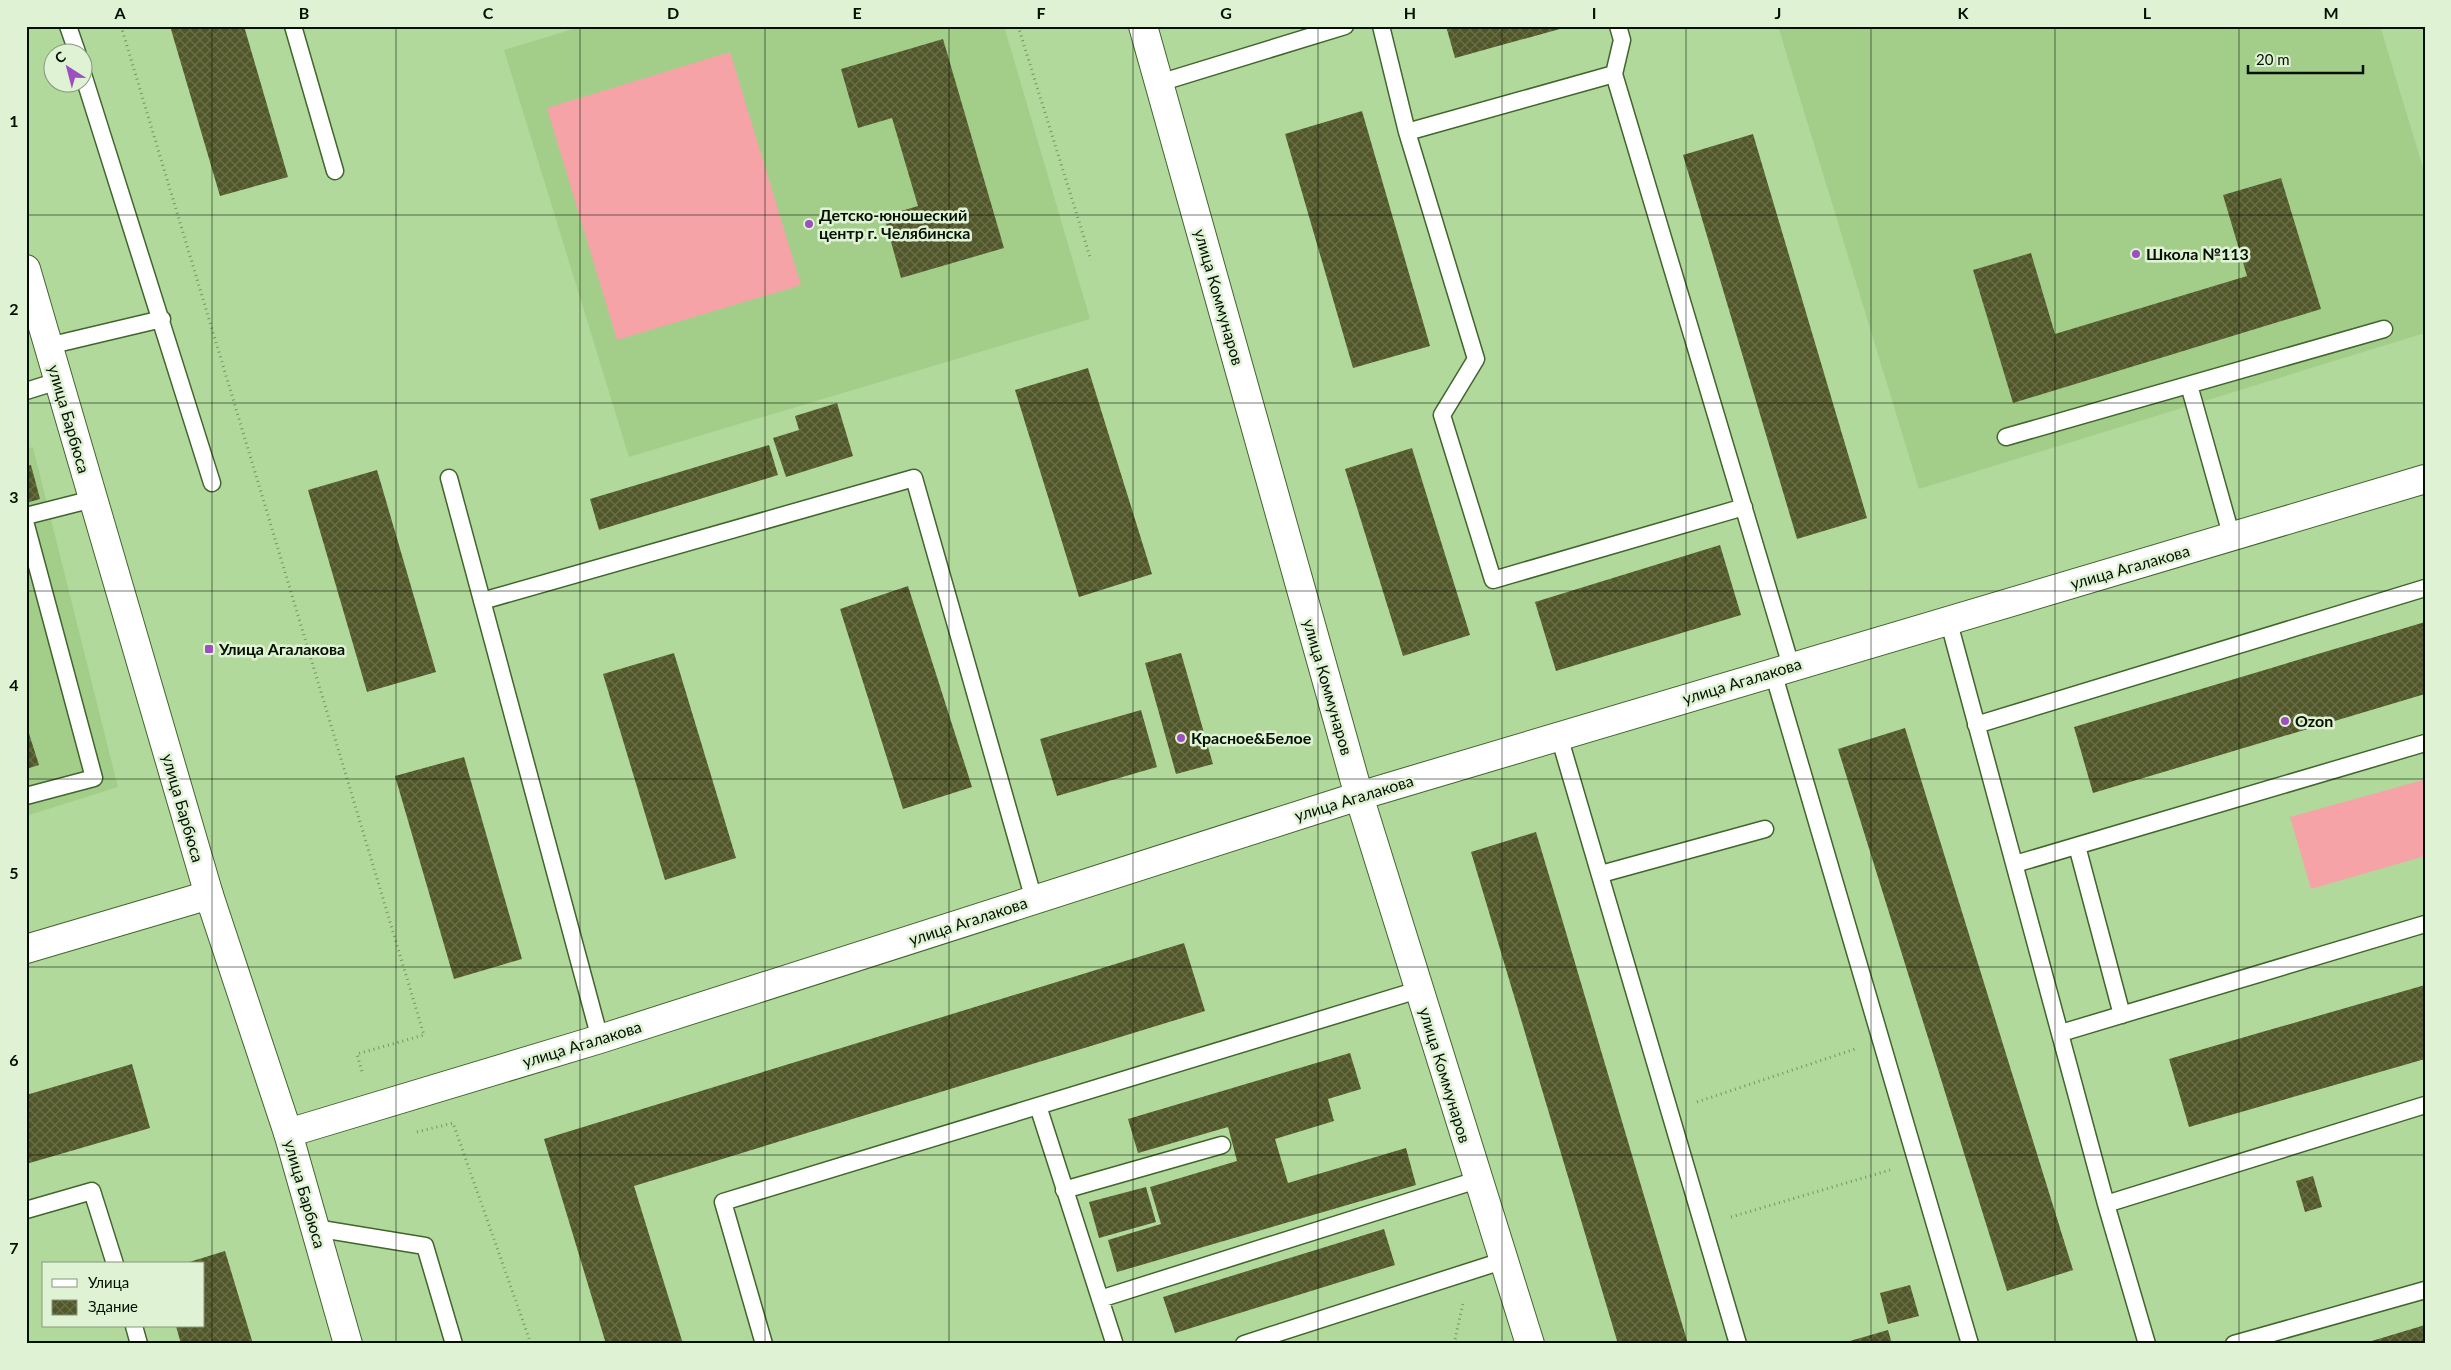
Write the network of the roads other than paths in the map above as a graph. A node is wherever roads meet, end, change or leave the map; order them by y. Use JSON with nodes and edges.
{"nodes":[{"id":1,"x":68,"y":26,"type":"edge"},
{"id":2,"x":293,"y":26,"type":"edge"},
{"id":3,"x":1143,"y":26,"type":"edge"},
{"id":4,"x":1345,"y":26,"type":"edge"},
{"id":5,"x":1381,"y":26,"type":"edge"},
{"id":6,"x":1618,"y":26,"type":"edge"},
{"id":7,"x":74,"y":42,"type":"edge"},
{"id":8,"x":1614,"y":74,"type":"junction"},
{"id":9,"x":1159,"y":83,"type":"junction"},
{"id":10,"x":89,"y":92,"type":"edge"},
{"id":11,"x":1407,"y":132,"type":"junction"},
{"id":12,"x":335,"y":171,"type":"dead end"},
{"id":13,"x":26,"y":269,"type":"edge"},
{"id":14,"x":162,"y":319,"type":"junction"},
{"id":15,"x":2384,"y":329,"type":"dead end"},
{"id":16,"x":48,"y":346,"type":"junction"},
{"id":17,"x":58,"y":382,"type":"junction"},
{"id":18,"x":2189,"y":385,"type":"junction"},
{"id":19,"x":26,"y":391,"type":"edge"},
{"id":20,"x":2006,"y":437,"type":"dead end"},
{"id":21,"x":449,"y":478,"type":"dead end"},
{"id":22,"x":2425,"y":479,"type":"edge"},
{"id":23,"x":212,"y":483,"type":"dead end"},
{"id":24,"x":93,"y":499,"type":"junction"},
{"id":25,"x":1744,"y":507,"type":"junction"},
{"id":26,"x":26,"y":516,"type":"edge"},
{"id":27,"x":26,"y":525,"type":"edge"},
{"id":28,"x":2232,"y":538,"type":"junction"},
{"id":29,"x":2425,"y":588,"type":"edge"},
{"id":30,"x":482,"y":601,"type":"junction"},
{"id":31,"x":1948,"y":619,"type":"junction"},
{"id":32,"x":1782,"y":669,"type":"junction"},
{"id":33,"x":1976,"y":725,"type":"junction"},
{"id":34,"x":1559,"y":736,"type":"junction"},
{"id":35,"x":2425,"y":744,"type":"edge"},
{"id":36,"x":26,"y":796,"type":"edge"},
{"id":37,"x":1359,"y":796,"type":"junction"},
{"id":38,"x":1764,"y":829,"type":"dead end"},
{"id":39,"x":2077,"y":846,"type":"junction"},
{"id":40,"x":2015,"y":864,"type":"junction"},
{"id":41,"x":1601,"y":874,"type":"junction"},
{"id":42,"x":209,"y":894,"type":"junction"},
{"id":43,"x":1034,"y":900,"type":"junction"},
{"id":44,"x":2425,"y":924,"type":"edge"},
{"id":45,"x":26,"y":950,"type":"edge"},
{"id":46,"x":1418,"y":990,"type":"junction"},
{"id":47,"x":2122,"y":1015,"type":"junction"},
{"id":48,"x":2061,"y":1033,"type":"junction"},
{"id":49,"x":600,"y":1038,"type":"junction"},
{"id":50,"x":2425,"y":1105,"type":"edge"},
{"id":51,"x":1038,"y":1106,"type":"junction"},
{"id":52,"x":288,"y":1133,"type":"junction"},
{"id":53,"x":1222,"y":1146,"type":"dead end"},
{"id":54,"x":1477,"y":1180,"type":"junction"},
{"id":55,"x":1064,"y":1190,"type":"junction"},
{"id":56,"x":2106,"y":1204,"type":"junction"},
{"id":57,"x":26,"y":1210,"type":"edge"},
{"id":58,"x":315,"y":1228,"type":"junction"},
{"id":59,"x":1502,"y":1261,"type":"junction"},
{"id":60,"x":114,"y":1262,"type":"edge"},
{"id":61,"x":2425,"y":1290,"type":"edge"},
{"id":62,"x":1100,"y":1299,"type":"junction"},
{"id":63,"x":135,"y":1328,"type":"edge"},
{"id":64,"x":1113,"y":1343,"type":"edge"},
{"id":65,"x":139,"y":1344,"type":"edge"},
{"id":66,"x":348,"y":1344,"type":"edge"},
{"id":67,"x":454,"y":1344,"type":"edge"},
{"id":68,"x":764,"y":1344,"type":"edge"},
{"id":69,"x":1244,"y":1344,"type":"edge"},
{"id":70,"x":1530,"y":1344,"type":"edge"},
{"id":71,"x":1738,"y":1344,"type":"edge"},
{"id":72,"x":1970,"y":1344,"type":"edge"},
{"id":73,"x":2147,"y":1344,"type":"edge"},
{"id":74,"x":2234,"y":1344,"type":"edge"}],
"edges":[{"from":1,"to":7,"type":"lane"},
{"from":2,"to":12,"type":"lane"},
{"from":3,"to":9,"type":"street","name":"улица Коммунаров"},
{"from":4,"to":9,"type":"lane"},
{"from":5,"to":11,"type":"lane"},
{"from":6,"to":8,"type":"lane"},
{"from":8,"to":11,"type":"lane"},
{"from":8,"to":25,"type":"lane"},
{"from":9,"to":37,"type":"street","name":"улица Коммунаров"},
{"from":10,"to":14,"type":"lane"},
{"from":11,"to":25,"type":"lane"},
{"from":13,"to":16,"type":"street","name":"улица Барбюса"},
{"from":14,"to":16,"type":"lane"},
{"from":14,"to":23,"type":"lane"},
{"from":15,"to":18,"type":"lane"},
{"from":16,"to":17,"type":"street","name":"улица Барбюса"},
{"from":17,"to":19,"type":"lane"},
{"from":17,"to":24,"type":"street","name":"улица Барбюса"},
{"from":18,"to":20,"type":"lane"},
{"from":18,"to":28,"type":"lane"},
{"from":21,"to":30,"type":"lane"},
{"from":22,"to":28,"type":"street","name":"улица Агалакова"},
{"from":24,"to":26,"type":"lane"},
{"from":24,"to":42,"type":"street","name":"улица Барбюса"},
{"from":25,"to":32,"type":"lane"},
{"from":27,"to":36,"type":"lane"},
{"from":28,"to":31,"type":"street","name":"улица Агалакова"},
{"from":29,"to":33,"type":"lane"},
{"from":30,"to":43,"type":"lane"},
{"from":30,"to":49,"type":"lane"},
{"from":31,"to":32,"type":"street","name":"улица Агалакова"},
{"from":31,"to":33,"type":"lane"},
{"from":32,"to":34,"type":"street","name":"улица Агалакова"},
{"from":32,"to":72,"type":"lane"},
{"from":33,"to":40,"type":"lane"},
{"from":34,"to":37,"type":"street","name":"улица Агалакова"},
{"from":34,"to":41,"type":"lane"},
{"from":35,"to":39,"type":"lane"},
{"from":37,"to":43,"type":"street","name":"улица Агалакова"},
{"from":37,"to":46,"type":"street","name":"улица Коммунаров"},
{"from":38,"to":41,"type":"lane"},
{"from":39,"to":40,"type":"lane"},
{"from":39,"to":47,"type":"lane"},
{"from":40,"to":48,"type":"lane"},
{"from":41,"to":71,"type":"lane"},
{"from":42,"to":45,"type":"street"},
{"from":42,"to":52,"type":"street","name":"улица Барбюса"},
{"from":43,"to":49,"type":"street","name":"улица Агалакова"},
{"from":44,"to":47,"type":"lane"},
{"from":46,"to":51,"type":"lane"},
{"from":46,"to":54,"type":"street","name":"улица Коммунаров"},
{"from":47,"to":48,"type":"lane"},
{"from":48,"to":56,"type":"lane"},
{"from":49,"to":52,"type":"street","name":"улица Агалакова"},
{"from":50,"to":56,"type":"lane"},
{"from":51,"to":55,"type":"lane"},
{"from":51,"to":68,"type":"lane"},
{"from":52,"to":58,"type":"street","name":"улица Барбюса"},
{"from":53,"to":55,"type":"lane"},
{"from":54,"to":59,"type":"street","name":"улица Коммунаров"},
{"from":54,"to":62,"type":"lane"},
{"from":55,"to":62,"type":"lane"},
{"from":56,"to":73,"type":"lane"},
{"from":57,"to":60,"type":"lane"},
{"from":58,"to":66,"type":"street","name":"улица Барбюса"},
{"from":58,"to":67,"type":"lane"},
{"from":59,"to":69,"type":"lane"},
{"from":59,"to":70,"type":"street","name":"улица Коммунаров"},
{"from":61,"to":74,"type":"lane"},
{"from":62,"to":64,"type":"lane"},
{"from":63,"to":65,"type":"lane"}]}
